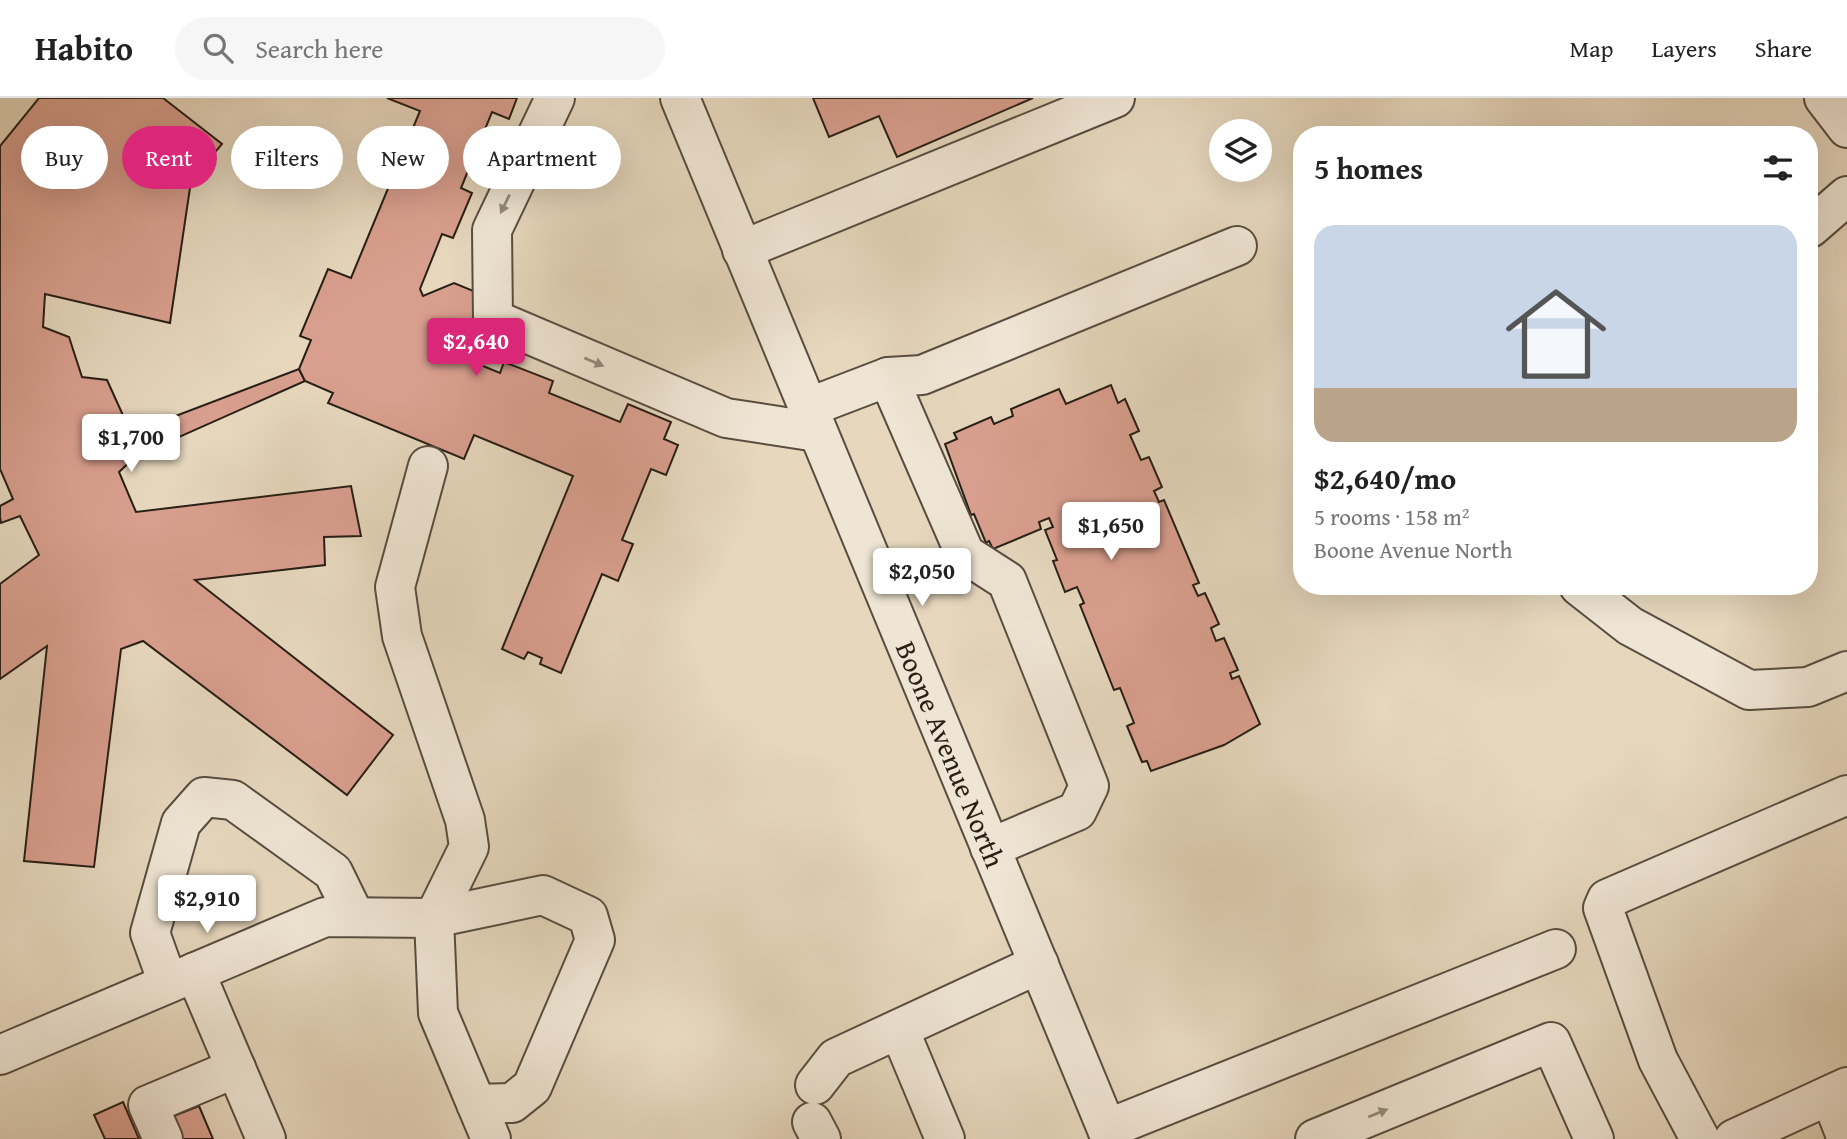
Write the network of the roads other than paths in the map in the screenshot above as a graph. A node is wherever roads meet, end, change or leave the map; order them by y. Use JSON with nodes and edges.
{"nodes":[{"id":1,"x":555,"y":98,"type":"edge"},
{"id":2,"x":680,"y":98,"type":"edge"},
{"id":3,"x":1115,"y":98,"type":"edge"},
{"id":4,"x":1824,"y":98,"type":"edge"},
{"id":5,"x":1847,"y":128,"type":"edge"},
{"id":6,"x":1847,"y":196,"type":"edge"},
{"id":7,"x":1818,"y":221,"type":"edge"},
{"id":8,"x":1237,"y":246,"type":"dead end"},
{"id":9,"x":742,"y":250,"type":"junction"},
{"id":10,"x":888,"y":377,"type":"junction"},
{"id":11,"x":812,"y":420,"type":"junction"},
{"id":12,"x":428,"y":466,"type":"dead end"},
{"id":13,"x":1590,"y":595,"type":"edge"},
{"id":14,"x":1847,"y":671,"type":"edge"},
{"id":15,"x":1847,"y":795,"type":"edge"},
{"id":16,"x":990,"y":848,"type":"junction"},
{"id":17,"x":355,"y":917,"type":"junction"},
{"id":18,"x":434,"y":918,"type":"junction"},
{"id":19,"x":1556,"y":949,"type":"dead end"},
{"id":20,"x":1039,"y":964,"type":"junction"},
{"id":21,"x":182,"y":978,"type":"junction"},
{"id":22,"x":899,"y":1029,"type":"junction"},
{"id":23,"x":0,"y":1055,"type":"edge"},
{"id":24,"x":236,"y":1068,"type":"junction"},
{"id":25,"x":1839,"y":1091,"type":"edge"},
{"id":26,"x":477,"y":1104,"type":"junction"},
{"id":27,"x":816,"y":1115,"type":"edge"},
{"id":28,"x":1109,"y":1134,"type":"edge"},
{"id":29,"x":163,"y":1139,"type":"edge"},
{"id":30,"x":266,"y":1139,"type":"edge"},
{"id":31,"x":491,"y":1139,"type":"edge"},
{"id":32,"x":945,"y":1139,"type":"edge"},
{"id":33,"x":1314,"y":1139,"type":"edge"},
{"id":34,"x":1594,"y":1139,"type":"edge"},
{"id":35,"x":1700,"y":1139,"type":"edge"},
{"id":36,"x":1734,"y":1139,"type":"edge"},
{"id":37,"x":1847,"y":1139,"type":"edge"}],
"edges":[{"from":1,"to":11,"type":"street","one_way":true},
{"from":2,"to":9,"type":"street","name":"Boone Avenue North"},
{"from":3,"to":9,"type":"street"},
{"from":4,"to":5,"type":"street"},
{"from":6,"to":7,"type":"street"},
{"from":8,"to":10,"type":"street"},
{"from":9,"to":11,"type":"street","name":"Boone Avenue North"},
{"from":10,"to":11,"type":"street"},
{"from":10,"to":16,"type":"street"},
{"from":11,"to":16,"type":"street","name":"Boone Avenue North"},
{"from":12,"to":18,"type":"street"},
{"from":13,"to":14,"type":"street"},
{"from":15,"to":35,"type":"street"},
{"from":16,"to":20,"type":"street","name":"Boone Avenue North"},
{"from":17,"to":18,"type":"street"},
{"from":17,"to":21,"type":"street"},
{"from":17,"to":21,"type":"street"},
{"from":18,"to":26,"type":"street"},
{"from":18,"to":26,"type":"street"},
{"from":19,"to":28,"type":"street"},
{"from":20,"to":22,"type":"street"},
{"from":20,"to":28,"type":"street","name":"Boone Avenue North"},
{"from":21,"to":23,"type":"street"},
{"from":21,"to":24,"type":"street"},
{"from":22,"to":27,"type":"street"},
{"from":22,"to":32,"type":"street"},
{"from":24,"to":29,"type":"street"},
{"from":24,"to":30,"type":"street"},
{"from":25,"to":36,"type":"street"},
{"from":25,"to":37,"type":"street"},
{"from":26,"to":31,"type":"street"},
{"from":33,"to":34,"type":"street","one_way":true}]}
